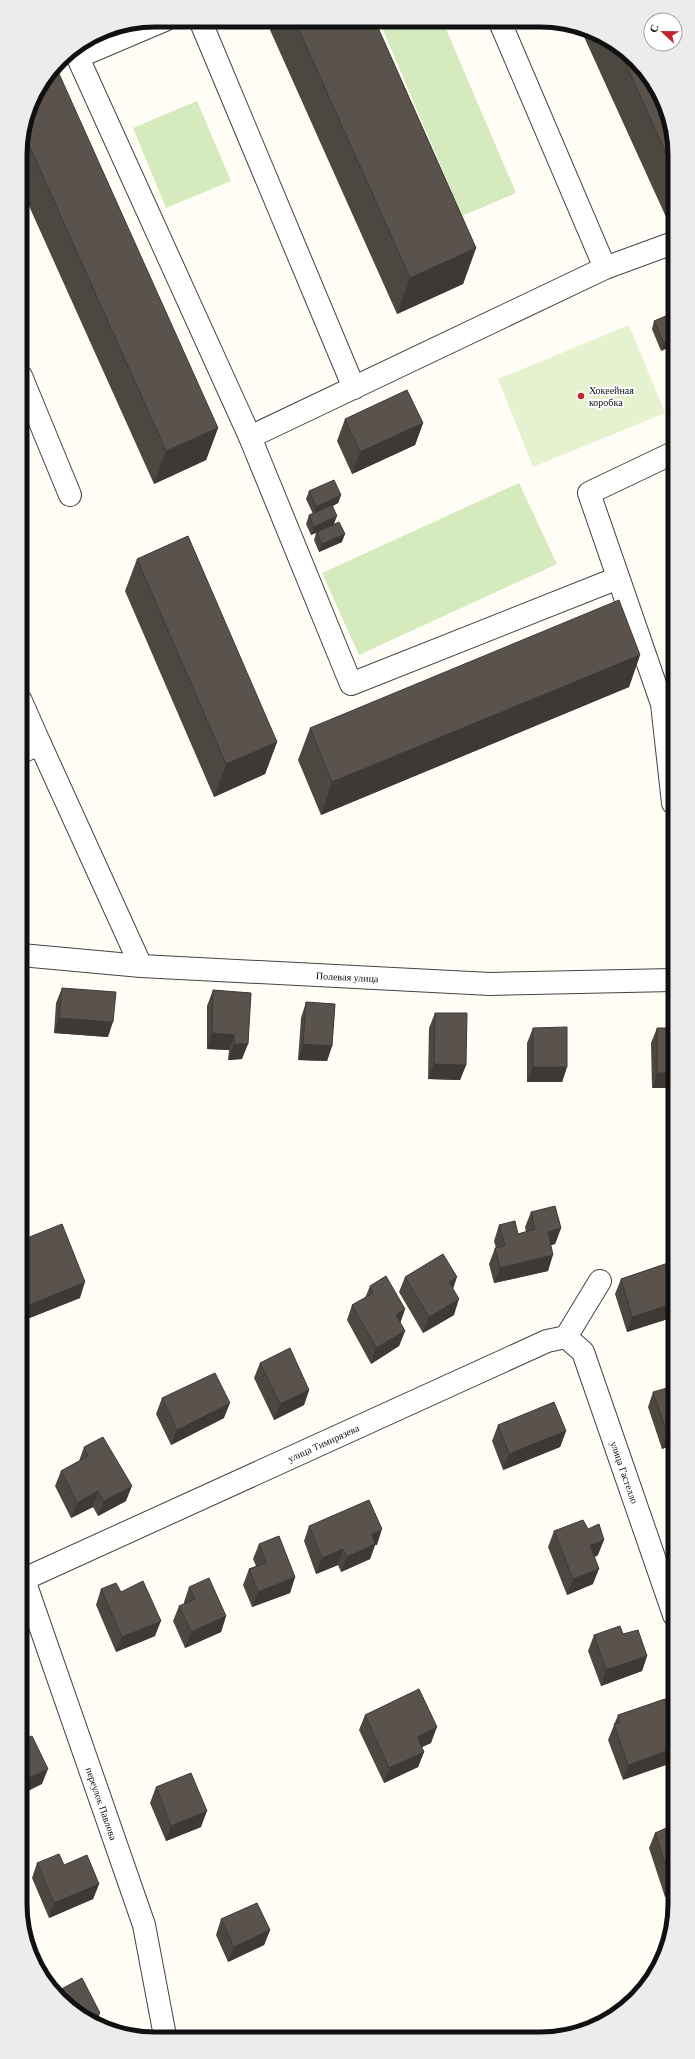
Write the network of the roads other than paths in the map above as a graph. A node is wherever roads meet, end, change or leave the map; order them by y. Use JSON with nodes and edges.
{"nodes":[{"id":1,"x":203,"y":27,"type":"edge"},
{"id":2,"x":502,"y":27,"type":"edge"},
{"id":3,"x":144,"y":28,"type":"edge"},
{"id":4,"x":81,"y":51,"type":"edge"},
{"id":5,"x":77,"y":55,"type":"edge"},
{"id":6,"x":668,"y":248,"type":"edge"},
{"id":7,"x":605,"y":268,"type":"junction"},
{"id":8,"x":354,"y":388,"type":"junction"},
{"id":9,"x":27,"y":391,"type":"edge"},
{"id":10,"x":250,"y":437,"type":"junction"},
{"id":11,"x":668,"y":455,"type":"edge"},
{"id":12,"x":70,"y":495,"type":"dead end"},
{"id":13,"x":618,"y":578,"type":"junction"},
{"id":14,"x":27,"y":729,"type":"edge"},
{"id":15,"x":31,"y":748,"type":"edge"},
{"id":16,"x":668,"y":758,"type":"edge"},
{"id":17,"x":27,"y":956,"type":"edge"},
{"id":18,"x":141,"y":966,"type":"junction"},
{"id":19,"x":668,"y":980,"type":"edge"},
{"id":20,"x":600,"y":1281,"type":"dead end"},
{"id":21,"x":566,"y":1337,"type":"junction"},
{"id":22,"x":27,"y":1576,"type":"edge"},
{"id":23,"x":27,"y":1589,"type":"edge"},
{"id":24,"x":668,"y":1598,"type":"edge"},
{"id":25,"x":164,"y":2032,"type":"edge"}],
"edges":[{"from":1,"to":8,"type":"street"},
{"from":2,"to":7,"type":"street"},
{"from":3,"to":4,"type":"street"},
{"from":5,"to":10,"type":"street"},
{"from":6,"to":7,"type":"street"},
{"from":7,"to":8,"type":"street"},
{"from":8,"to":10,"type":"street"},
{"from":9,"to":12,"type":"street"},
{"from":10,"to":13,"type":"street"},
{"from":11,"to":13,"type":"street"},
{"from":13,"to":16,"type":"street"},
{"from":14,"to":15,"type":"street"},
{"from":15,"to":18,"type":"street"},
{"from":17,"to":18,"type":"street","name":"Полевая улица"},
{"from":18,"to":19,"type":"street","name":"Полевая улица"},
{"from":20,"to":21,"type":"street"},
{"from":21,"to":22,"type":"street","name":"улица Тимирязева"},
{"from":21,"to":24,"type":"street","name":"улица Гастелло"},
{"from":23,"to":25,"type":"street","name":"переулок Павлова"}]}
